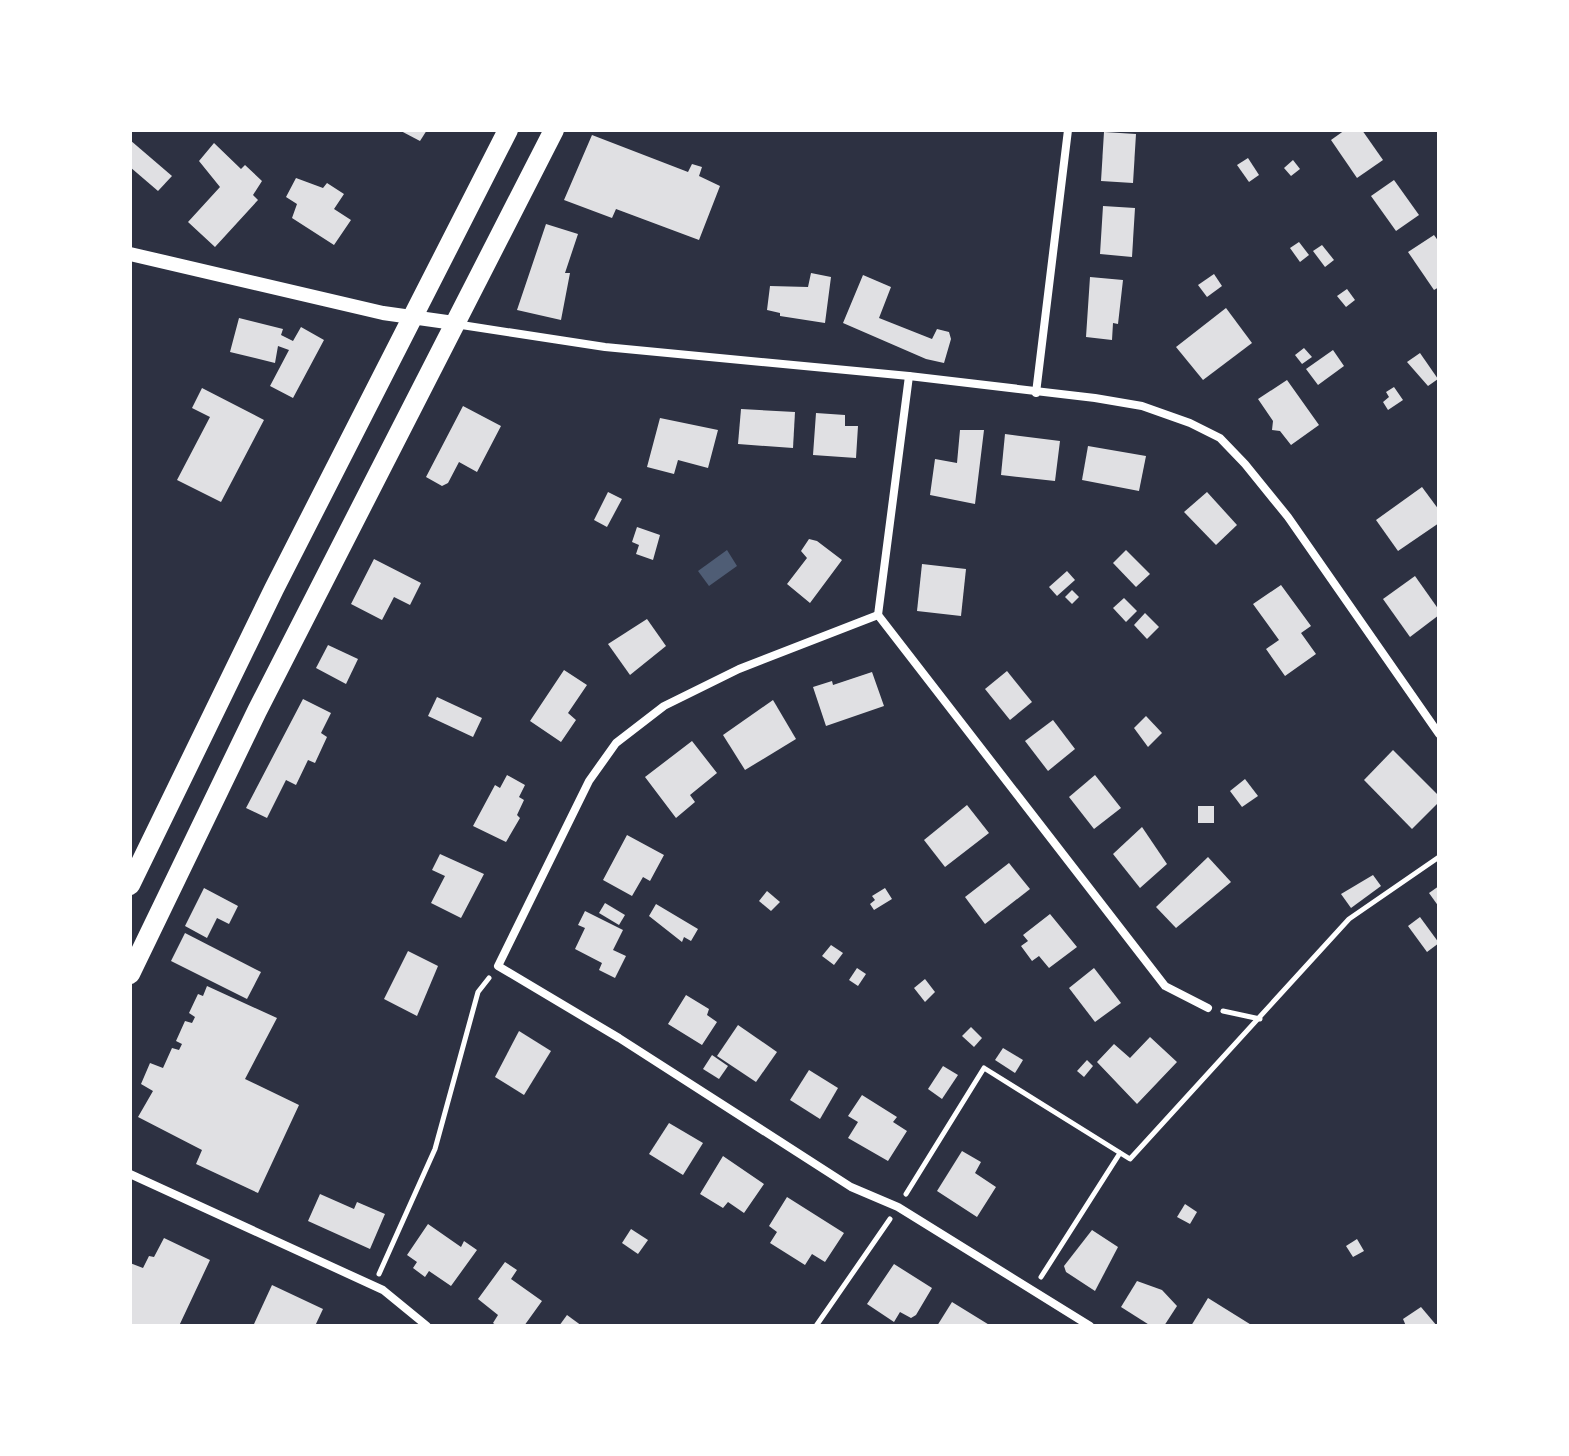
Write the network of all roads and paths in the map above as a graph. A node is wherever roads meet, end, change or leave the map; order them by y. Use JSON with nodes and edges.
{"nodes":[{"id":1,"x":508,"y":130,"type":"edge"},
{"id":2,"x":554,"y":130,"type":"edge"},
{"id":3,"x":1068,"y":130,"type":"edge"},
{"id":4,"x":130,"y":254,"type":"edge"},
{"id":5,"x":411,"y":318,"type":"junction"},
{"id":6,"x":454,"y":323,"type":"junction"},
{"id":7,"x":909,"y":376,"type":"junction"},
{"id":8,"x":1036,"y":393,"type":"junction"},
{"id":9,"x":878,"y":615,"type":"junction"},
{"id":10,"x":1439,"y":734,"type":"edge"},
{"id":11,"x":1439,"y":857,"type":"edge"},
{"id":12,"x":130,"y":885,"type":"edge"},
{"id":13,"x":498,"y":966,"type":"junction"},
{"id":14,"x":130,"y":974,"type":"edge"},
{"id":15,"x":1208,"y":1008,"type":"joint"},
{"id":16,"x":1261,"y":1019,"type":"junction"},
{"id":17,"x":1120,"y":1153,"type":"junction"},
{"id":18,"x":130,"y":1174,"type":"edge"},
{"id":19,"x":898,"y":1207,"type":"junction"},
{"id":20,"x":374,"y":1286,"type":"junction"},
{"id":21,"x":1033,"y":1291,"type":"junction"},
{"id":22,"x":427,"y":1326,"type":"edge"},
{"id":23,"x":816,"y":1326,"type":"edge"},
{"id":24,"x":1090,"y":1326,"type":"edge"}],
"edges":[{"from":1,"to":5,"type":"main road"},
{"from":2,"to":6,"type":"main road"},
{"from":3,"to":8,"type":"street"},
{"from":4,"to":5,"type":"street"},
{"from":5,"to":6,"type":"street"},
{"from":5,"to":12,"type":"main road"},
{"from":6,"to":7,"type":"street"},
{"from":6,"to":14,"type":"main road"},
{"from":7,"to":8,"type":"street"},
{"from":7,"to":9,"type":"street"},
{"from":8,"to":10,"type":"street"},
{"from":9,"to":13,"type":"street"},
{"from":9,"to":15,"type":"street"},
{"from":11,"to":16,"type":"path"},
{"from":13,"to":19,"type":"street"},
{"from":13,"to":20,"type":"path"},
{"from":15,"to":16,"type":"path"},
{"from":16,"to":17,"type":"path"},
{"from":17,"to":19,"type":"path"},
{"from":17,"to":21,"type":"path"},
{"from":18,"to":20,"type":"street"},
{"from":19,"to":21,"type":"street"},
{"from":19,"to":23,"type":"path"},
{"from":20,"to":22,"type":"street"},
{"from":21,"to":24,"type":"street"}]}
